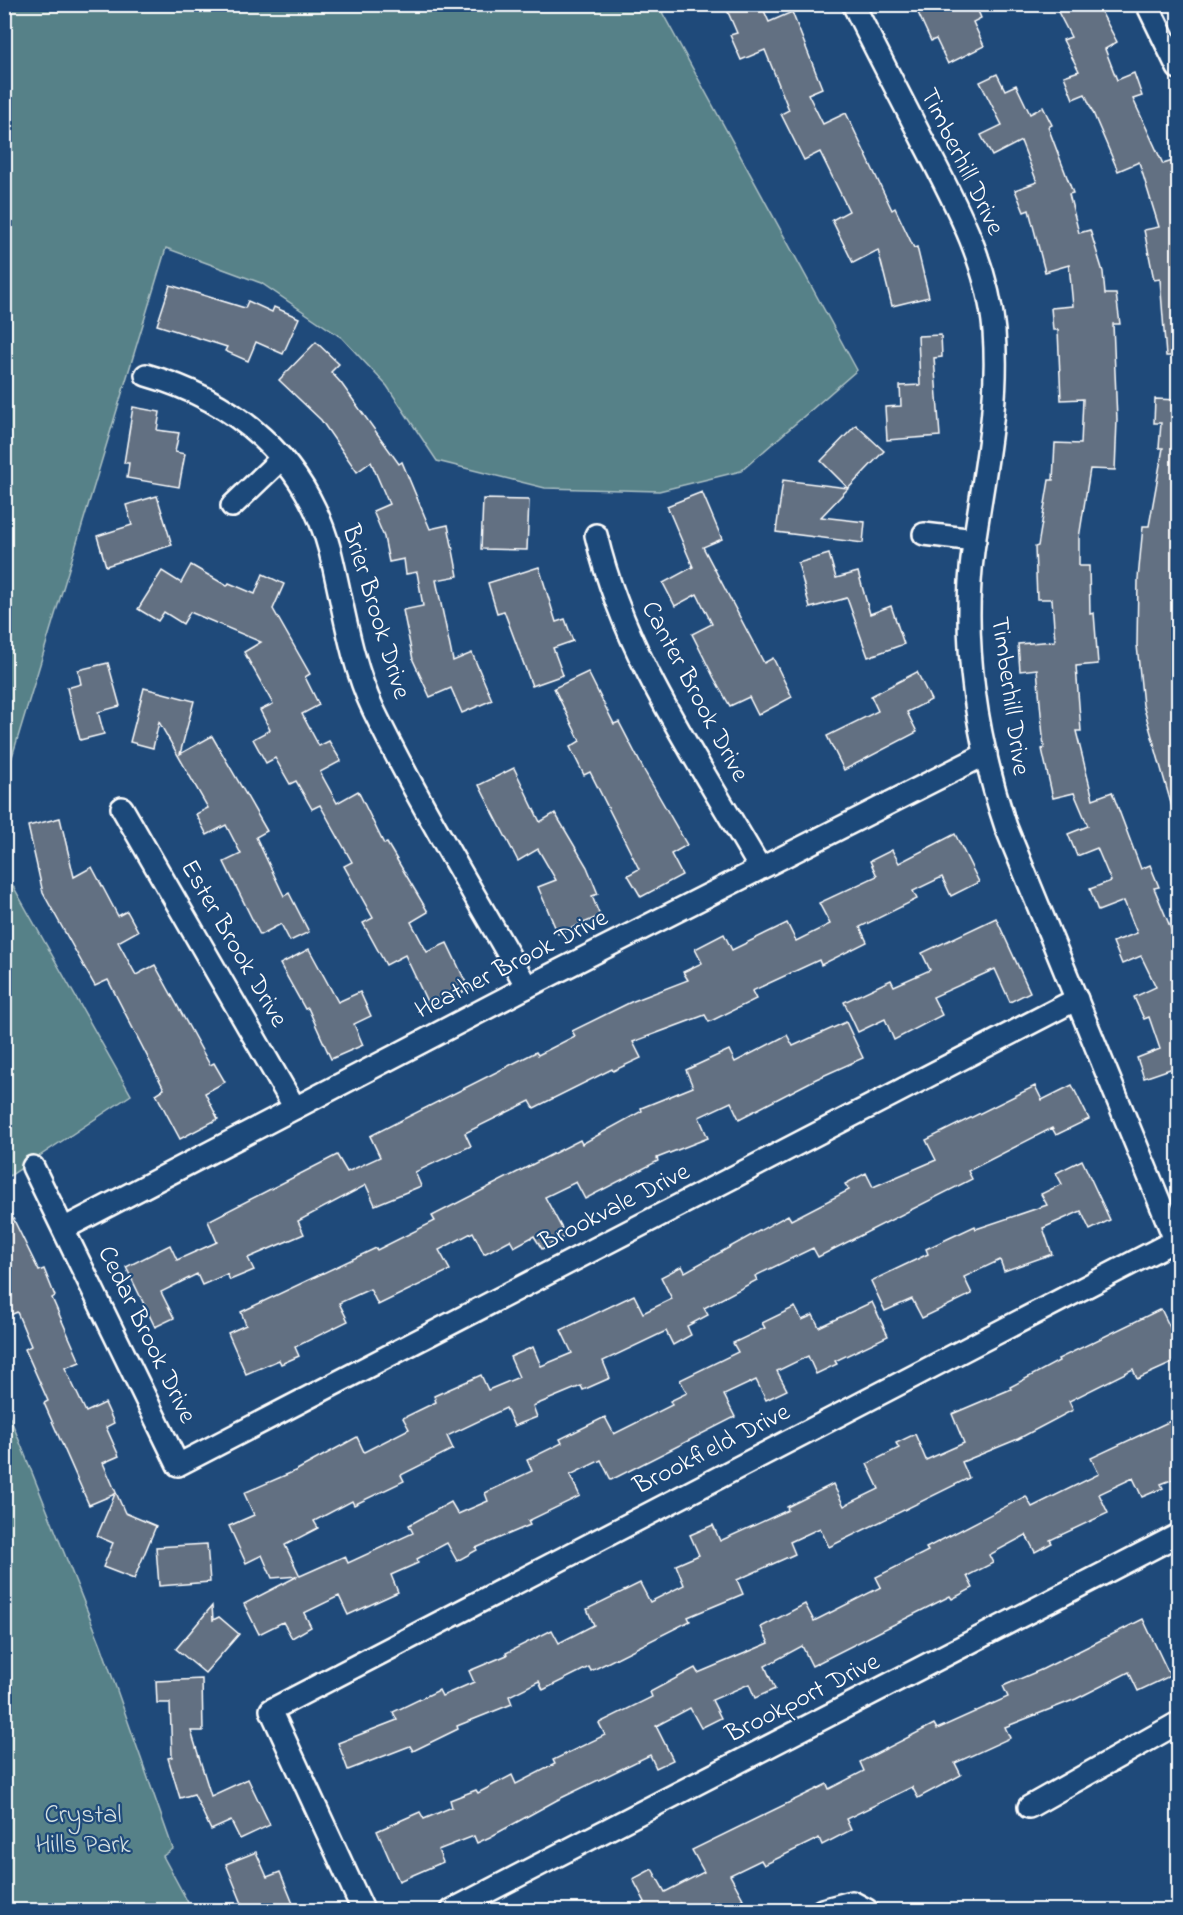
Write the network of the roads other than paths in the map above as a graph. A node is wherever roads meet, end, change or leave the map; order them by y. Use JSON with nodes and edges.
{"nodes":[{"id":1,"x":853,"y":4,"type":"edge"},
{"id":2,"x":1147,"y":4,"type":"edge"},
{"id":3,"x":1179,"y":68,"type":"edge"},
{"id":4,"x":146,"y":375,"type":"dead end"},
{"id":5,"x":282,"y":458,"type":"junction"},
{"id":6,"x":232,"y":506,"type":"dead end"},
{"id":7,"x":924,"y":534,"type":"dead end"},
{"id":8,"x":596,"y":535,"type":"dead end"},
{"id":9,"x":975,"y":540,"type":"junction"},
{"id":10,"x":986,"y":754,"type":"junction"},
{"id":11,"x":122,"y":808,"type":"dead end"},
{"id":12,"x":760,"y":868,"type":"junction"},
{"id":13,"x":527,"y":987,"type":"junction"},
{"id":14,"x":1077,"y":999,"type":"junction"},
{"id":15,"x":295,"y":1108,"type":"junction"},
{"id":16,"x":33,"y":1167,"type":"dead end"},
{"id":17,"x":65,"y":1228,"type":"junction"},
{"id":18,"x":1178,"y":1242,"type":"edge"},
{"id":19,"x":178,"y":1465,"type":"joint"},
{"id":20,"x":1179,"y":1535,"type":"edge"},
{"id":21,"x":1179,"y":1723,"type":"edge"},
{"id":22,"x":1029,"y":1807,"type":"dead end"},
{"id":23,"x":363,"y":1911,"type":"edge"},
{"id":24,"x":452,"y":1911,"type":"edge"},
{"id":25,"x":822,"y":1911,"type":"edge"},
{"id":26,"x":867,"y":1911,"type":"edge"}],
"edges":[{"from":1,"to":9,"type":"street","name":"Timberhill Drive"},
{"from":2,"to":3,"type":"street"},
{"from":4,"to":5,"type":"street","name":"Brier Brook Drive"},
{"from":5,"to":6,"type":"street"},
{"from":5,"to":13,"type":"street","name":"Brier Brook Drive"},
{"from":7,"to":9,"type":"street"},
{"from":8,"to":12,"type":"street","name":"Canter Brook Drive"},
{"from":9,"to":10,"type":"street","name":"Timberhill Drive"},
{"from":10,"to":12,"type":"street","name":"Heather Brook Drive"},
{"from":10,"to":14,"type":"street","name":"Timberhill Drive"},
{"from":11,"to":15,"type":"street","name":"Ester Brook Drive"},
{"from":12,"to":13,"type":"street","name":"Heather Brook Drive"},
{"from":13,"to":15,"type":"street","name":"Heather Brook Drive"},
{"from":14,"to":18,"type":"street","name":"Timberhill Drive"},
{"from":14,"to":19,"type":"street","name":"Brookvale Drive"},
{"from":15,"to":17,"type":"street","name":"Heather Brook Drive"},
{"from":16,"to":17,"type":"street","name":"Cedar Brook Drive"},
{"from":17,"to":19,"type":"street","name":"Cedar Brook Drive"},
{"from":18,"to":23,"type":"street","name":"Brookfield Drive"},
{"from":20,"to":24,"type":"street","name":"Brookport Drive"},
{"from":21,"to":22,"type":"street"},
{"from":25,"to":26,"type":"street"}]}
